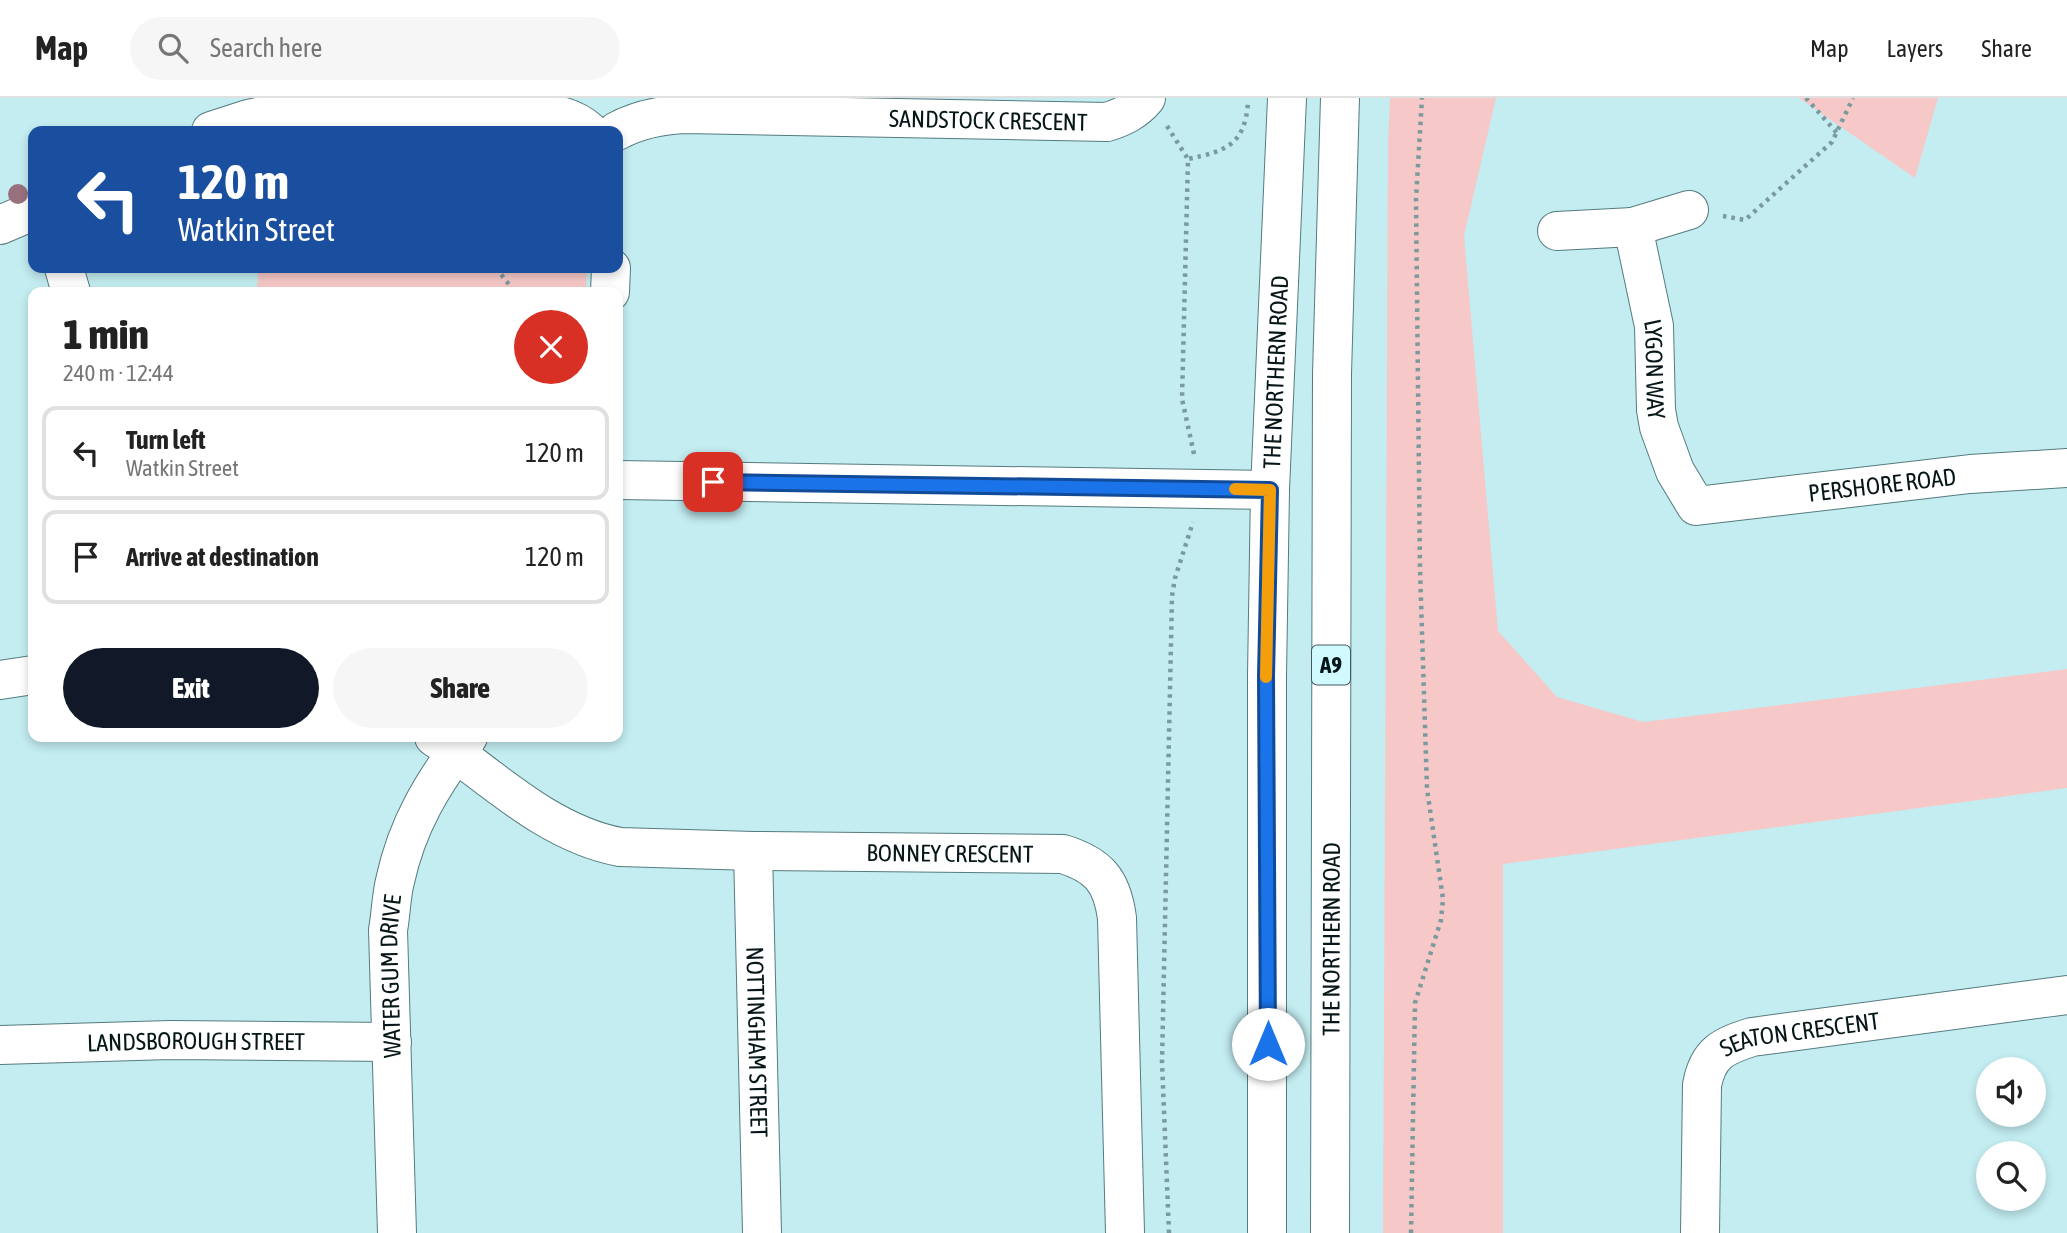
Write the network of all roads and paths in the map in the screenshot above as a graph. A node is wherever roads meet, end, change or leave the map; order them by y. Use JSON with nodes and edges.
{"nodes":[{"id":1,"x":1249,"y":98,"type":"edge"},
{"id":2,"x":1287,"y":98,"type":"edge"},
{"id":3,"x":1340,"y":98,"type":"edge"},
{"id":4,"x":1422,"y":98,"type":"edge"},
{"id":5,"x":1806,"y":98,"type":"edge"},
{"id":6,"x":1853,"y":98,"type":"edge"},
{"id":7,"x":460,"y":104,"type":"edge"},
{"id":8,"x":1155,"y":110,"type":"edge"},
{"id":9,"x":227,"y":126,"type":"edge"},
{"id":10,"x":582,"y":126,"type":"edge"},
{"id":11,"x":623,"y":128,"type":"edge"},
{"id":12,"x":1837,"y":133,"type":"junction"},
{"id":13,"x":1188,"y":159,"type":"junction"},
{"id":14,"x":1689,"y":210,"type":"joint"},
{"id":15,"x":28,"y":213,"type":"edge"},
{"id":16,"x":0,"y":225,"type":"edge"},
{"id":17,"x":1633,"y":227,"type":"junction"},
{"id":18,"x":1557,"y":231,"type":"dead end"},
{"id":19,"x":500,"y":273,"type":"edge"},
{"id":20,"x":511,"y":287,"type":"edge"},
{"id":21,"x":1195,"y":458,"type":"dead end"},
{"id":22,"x":2067,"y":468,"type":"edge"},
{"id":23,"x":623,"y":480,"type":"edge"},
{"id":24,"x":1270,"y":490,"type":"junction"},
{"id":25,"x":1696,"y":506,"type":"joint"},
{"id":26,"x":1194,"y":513,"type":"dead end"},
{"id":27,"x":28,"y":676,"type":"edge"},
{"id":28,"x":0,"y":680,"type":"edge"},
{"id":29,"x":452,"y":742,"type":"edge"},
{"id":30,"x":753,"y":851,"type":"junction"},
{"id":31,"x":2067,"y":995,"type":"edge"},
{"id":32,"x":392,"y":1042,"type":"junction"},
{"id":33,"x":0,"y":1045,"type":"edge"},
{"id":34,"x":397,"y":1233,"type":"edge"},
{"id":35,"x":762,"y":1233,"type":"edge"},
{"id":36,"x":1125,"y":1233,"type":"edge"},
{"id":37,"x":1169,"y":1233,"type":"edge"},
{"id":38,"x":1267,"y":1233,"type":"edge"},
{"id":39,"x":1330,"y":1233,"type":"edge"},
{"id":40,"x":1411,"y":1233,"type":"edge"},
{"id":41,"x":1700,"y":1233,"type":"edge"}],
"edges":[{"from":1,"to":13,"type":"path"},
{"from":2,"to":24,"type":"main road","name":"THE NORTHERN ROAD"},
{"from":3,"to":39,"type":"main road","name":"THE NORTHERN ROAD","number":"A9"},
{"from":4,"to":40,"type":"path"},
{"from":5,"to":12,"type":"path"},
{"from":6,"to":12,"type":"path"},
{"from":7,"to":9,"type":"main road"},
{"from":7,"to":10,"type":"main road"},
{"from":8,"to":11,"type":"main road","name":"SANDSTOCK CRESCENT"},
{"from":8,"to":13,"type":"path"},
{"from":12,"to":14,"type":"path"},
{"from":13,"to":21,"type":"path"},
{"from":14,"to":17,"type":"main road"},
{"from":15,"to":16,"type":"main road"},
{"from":17,"to":18,"type":"main road"},
{"from":17,"to":25,"type":"main road","name":"LYGON WAY"},
{"from":19,"to":20,"type":"path"},
{"from":22,"to":25,"type":"main road","name":"PERSHORE ROAD"},
{"from":23,"to":24,"type":"main road"},
{"from":24,"to":38,"type":"main road","name":"THE NORTHERN ROAD"},
{"from":26,"to":37,"type":"path"},
{"from":27,"to":28,"type":"main road"},
{"from":29,"to":30,"type":"main road","name":"BONNEY CRESCENT"},
{"from":29,"to":32,"type":"main road","name":"WATER GUM DRIVE"},
{"from":30,"to":35,"type":"main road","name":"NOTTINGHAM STREET"},
{"from":30,"to":36,"type":"main road","name":"BONNEY CRESCENT"},
{"from":31,"to":41,"type":"main road","name":"SEATON CRESCENT"},
{"from":32,"to":33,"type":"main road","name":"LANDSBOROUGH STREET"},
{"from":32,"to":34,"type":"main road","name":"WATER GUM DRIVE"}]}
